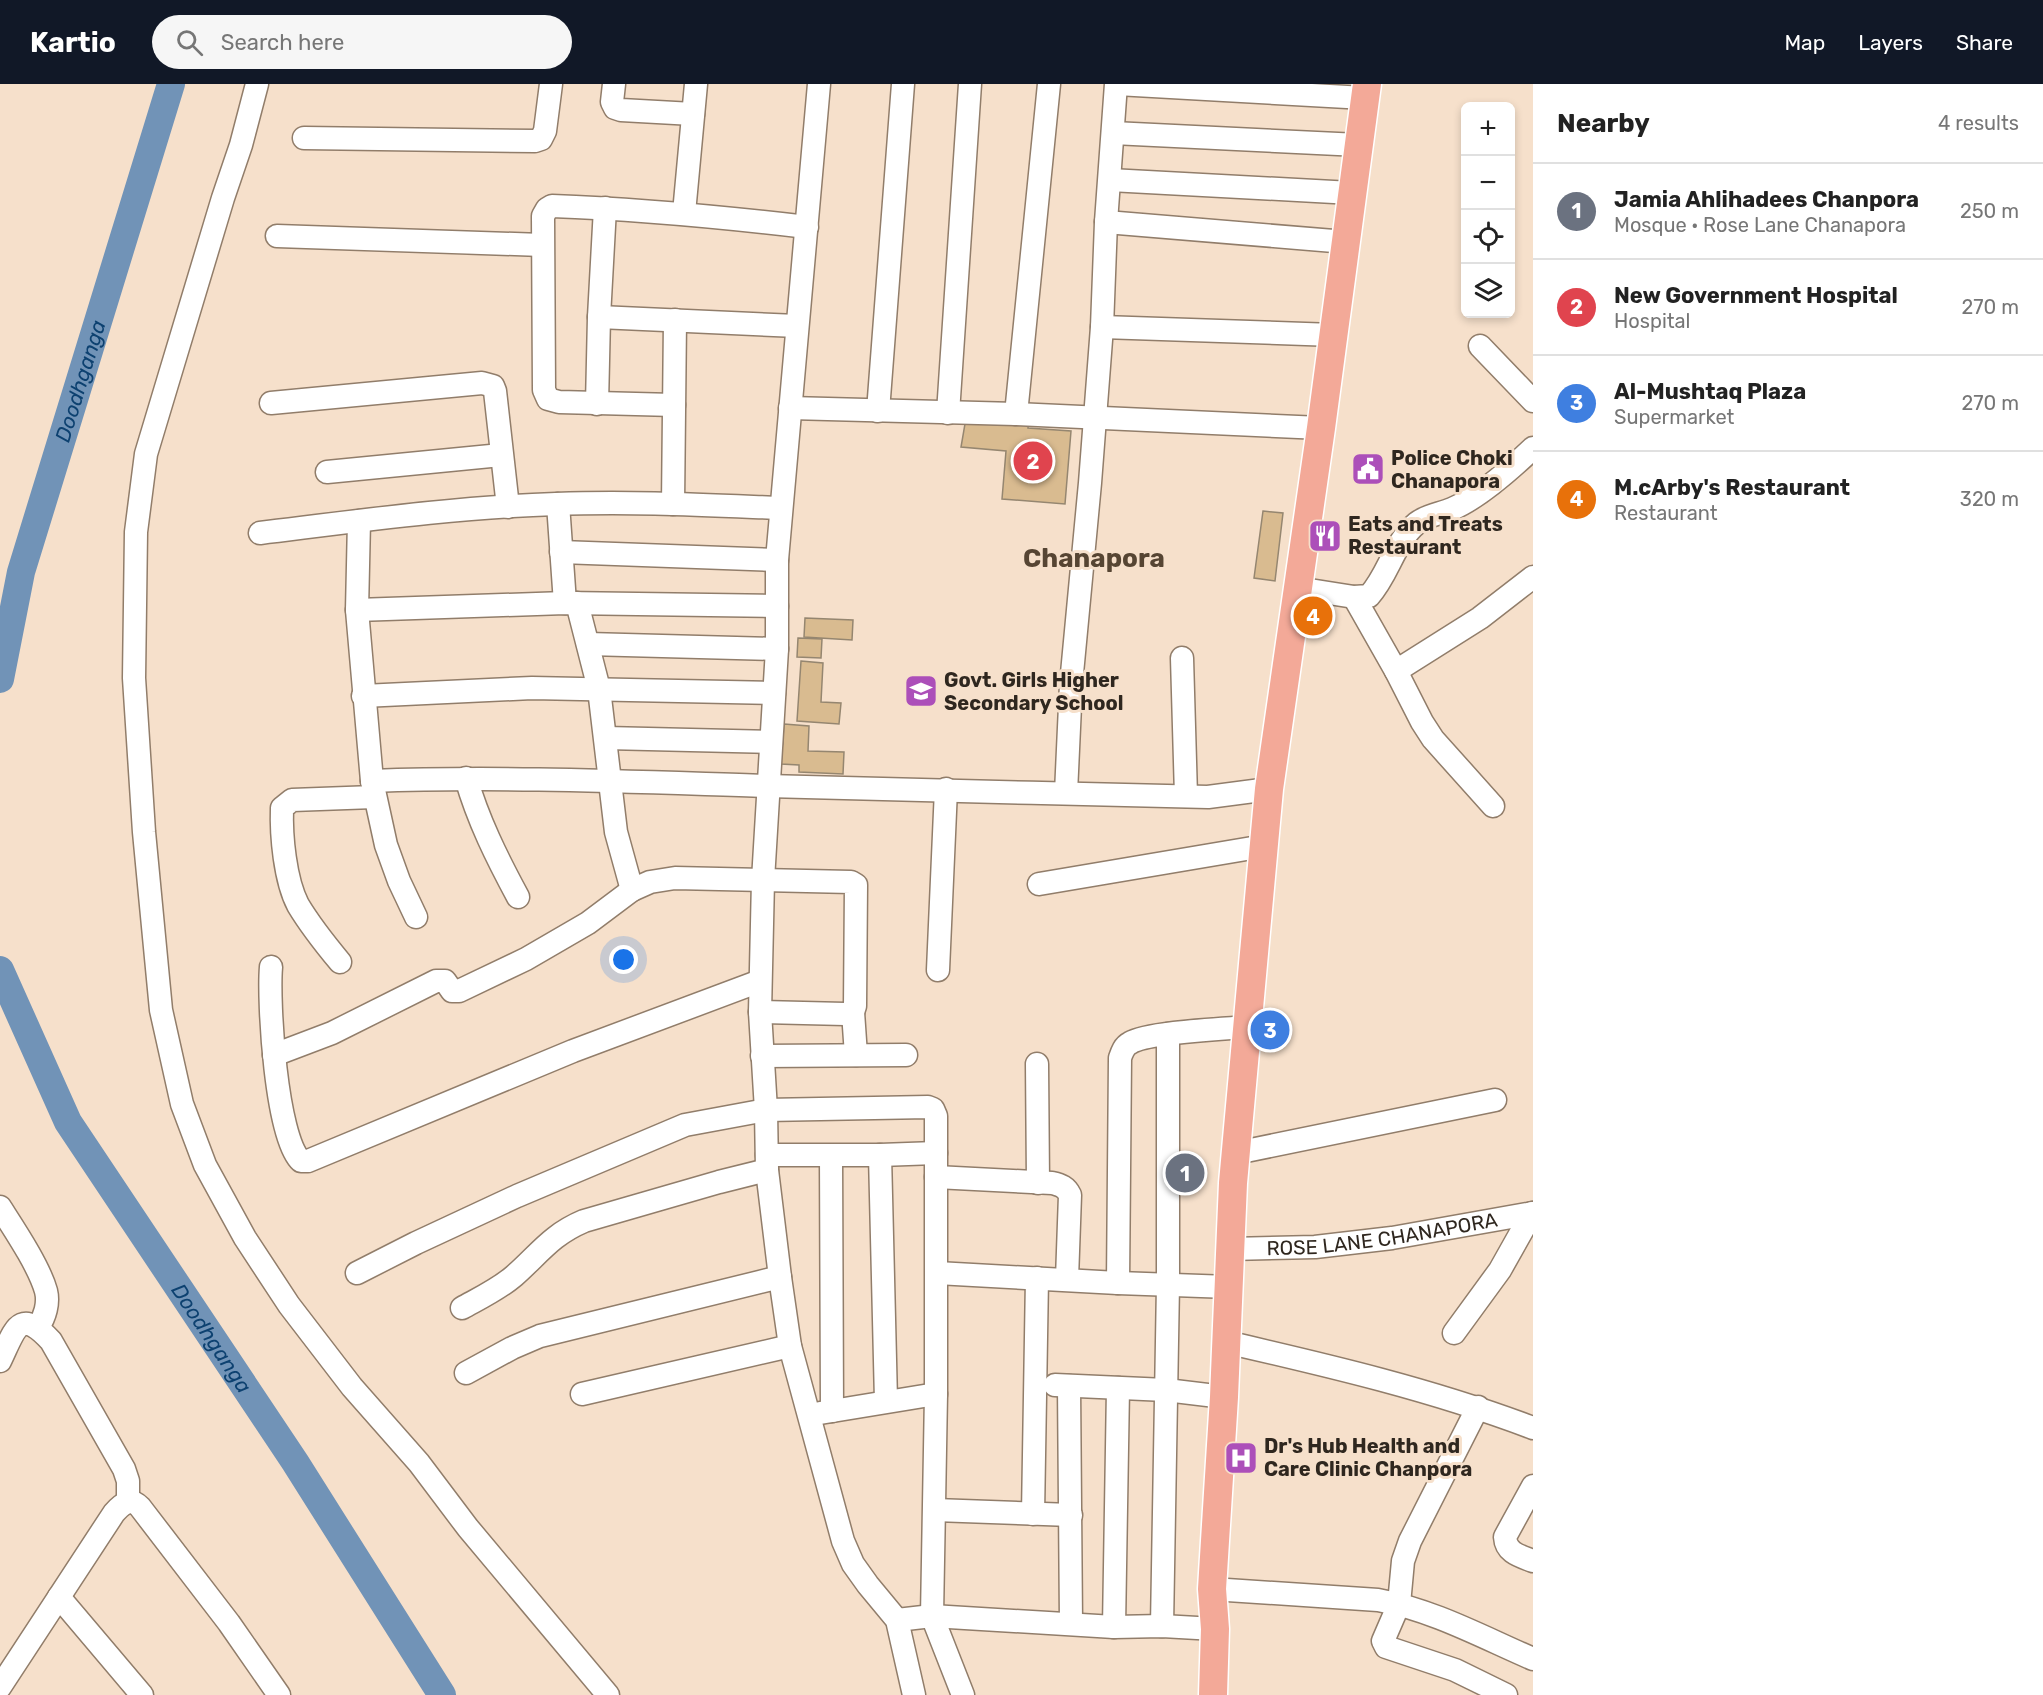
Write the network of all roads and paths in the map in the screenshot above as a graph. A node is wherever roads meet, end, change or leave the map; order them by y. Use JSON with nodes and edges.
{"nodes":[{"id":1,"x":256,"y":84,"type":"edge"},
{"id":2,"x":551,"y":84,"type":"edge"},
{"id":3,"x":614,"y":84,"type":"edge"},
{"id":4,"x":696,"y":84,"type":"edge"},
{"id":5,"x":819,"y":84,"type":"edge"},
{"id":6,"x":903,"y":84,"type":"edge"},
{"id":7,"x":970,"y":84,"type":"edge"},
{"id":8,"x":1049,"y":84,"type":"edge"},
{"id":9,"x":1116,"y":84,"type":"edge"},
{"id":10,"x":1366,"y":91,"type":"edge"},
{"id":11,"x":693,"y":114,"type":"junction"},
{"id":12,"x":1113,"y":133,"type":"junction"},
{"id":13,"x":304,"y":138,"type":"dead end"},
{"id":14,"x":1359,"y":145,"type":"junction"},
{"id":15,"x":1110,"y":180,"type":"junction"},
{"id":16,"x":1352,"y":194,"type":"junction"},
{"id":17,"x":605,"y":208,"type":"junction"},
{"id":18,"x":684,"y":213,"type":"junction"},
{"id":19,"x":1106,"y":222,"type":"junction"},
{"id":20,"x":807,"y":226,"type":"junction"},
{"id":21,"x":277,"y":236,"type":"dead end"},
{"id":22,"x":1346,"y":242,"type":"junction"},
{"id":23,"x":542,"y":245,"type":"junction"},
{"id":24,"x":599,"y":317,"type":"junction"},
{"id":25,"x":675,"y":320,"type":"junction"},
{"id":26,"x":797,"y":326,"type":"junction"},
{"id":27,"x":1101,"y":327,"type":"junction"},
{"id":28,"x":1334,"y":335,"type":"junction"},
{"id":29,"x":1480,"y":346,"type":"dead end"},
{"id":30,"x":1533,"y":401,"type":"edge"},
{"id":31,"x":271,"y":403,"type":"dead end"},
{"id":32,"x":597,"y":404,"type":"junction"},
{"id":33,"x":674,"y":405,"type":"junction"},
{"id":34,"x":790,"y":408,"type":"junction"},
{"id":35,"x":878,"y":411,"type":"junction"},
{"id":36,"x":948,"y":414,"type":"junction"},
{"id":37,"x":1016,"y":414,"type":"junction"},
{"id":38,"x":1094,"y":418,"type":"junction"},
{"id":39,"x":1321,"y":428,"type":"junction"},
{"id":40,"x":1533,"y":448,"type":"edge"},
{"id":41,"x":501,"y":455,"type":"junction"},
{"id":42,"x":327,"y":472,"type":"dead end"},
{"id":43,"x":558,"y":504,"type":"junction"},
{"id":44,"x":673,"y":504,"type":"junction"},
{"id":45,"x":508,"y":507,"type":"junction"},
{"id":46,"x":780,"y":508,"type":"junction"},
{"id":47,"x":359,"y":521,"type":"junction"},
{"id":48,"x":260,"y":533,"type":"dead end"},
{"id":49,"x":561,"y":552,"type":"junction"},
{"id":50,"x":777,"y":560,"type":"junction"},
{"id":51,"x":1533,"y":577,"type":"edge"},
{"id":52,"x":1297,"y":588,"type":"junction"},
{"id":53,"x":1354,"y":597,"type":"junction"},
{"id":54,"x":571,"y":603,"type":"junction"},
{"id":55,"x":777,"y":606,"type":"junction"},
{"id":56,"x":357,"y":610,"type":"junction"},
{"id":57,"x":588,"y":644,"type":"junction"},
{"id":58,"x":777,"y":650,"type":"junction"},
{"id":59,"x":1182,"y":658,"type":"dead end"},
{"id":60,"x":1396,"y":671,"type":"junction"},
{"id":61,"x":599,"y":689,"type":"junction"},
{"id":62,"x":774,"y":693,"type":"junction"},
{"id":63,"x":363,"y":696,"type":"junction"},
{"id":64,"x":606,"y":738,"type":"junction"},
{"id":65,"x":771,"y":742,"type":"junction"},
{"id":66,"x":466,"y":777,"type":"junction"},
{"id":67,"x":608,"y":780,"type":"junction"},
{"id":68,"x":768,"y":786,"type":"junction"},
{"id":69,"x":373,"y":789,"type":"junction"},
{"id":70,"x":946,"y":789,"type":"junction"},
{"id":71,"x":1269,"y":789,"type":"junction"},
{"id":72,"x":1066,"y":793,"type":"junction"},
{"id":73,"x":1186,"y":796,"type":"junction"},
{"id":74,"x":1493,"y":806,"type":"dead end"},
{"id":75,"x":1264,"y":846,"type":"junction"},
{"id":76,"x":763,"y":880,"type":"junction"},
{"id":77,"x":1039,"y":884,"type":"dead end"},
{"id":78,"x":632,"y":890,"type":"junction"},
{"id":79,"x":518,"y":897,"type":"dead end"},
{"id":80,"x":416,"y":917,"type":"dead end"},
{"id":81,"x":340,"y":962,"type":"dead end"},
{"id":82,"x":271,"y":967,"type":"dead end"},
{"id":83,"x":938,"y":970,"type":"dead end"},
{"id":84,"x":760,"y":981,"type":"junction"},
{"id":85,"x":760,"y":1012,"type":"junction"},
{"id":86,"x":853,"y":1012,"type":"junction"},
{"id":87,"x":1247,"y":1027,"type":"junction"},
{"id":88,"x":1168,"y":1034,"type":"junction"},
{"id":89,"x":274,"y":1054,"type":"junction"},
{"id":90,"x":856,"y":1055,"type":"junction"},
{"id":91,"x":906,"y":1055,"type":"dead end"},
{"id":92,"x":762,"y":1056,"type":"junction"},
{"id":93,"x":1037,"y":1064,"type":"dead end"},
{"id":94,"x":1495,"y":1100,"type":"dead end"},
{"id":95,"x":766,"y":1110,"type":"junction"},
{"id":96,"x":936,"y":1153,"type":"junction"},
{"id":97,"x":1236,"y":1153,"type":"junction"},
{"id":98,"x":880,"y":1155,"type":"junction"},
{"id":99,"x":831,"y":1156,"type":"junction"},
{"id":100,"x":767,"y":1163,"type":"junction"},
{"id":101,"x":936,"y":1177,"type":"junction"},
{"id":102,"x":1038,"y":1183,"type":"junction"},
{"id":103,"x":0,"y":1207,"type":"edge"},
{"id":104,"x":1532,"y":1213,"type":"edge"},
{"id":105,"x":1230,"y":1249,"type":"junction"},
{"id":106,"x":357,"y":1273,"type":"dead end"},
{"id":107,"x":937,"y":1273,"type":"junction"},
{"id":108,"x":780,"y":1277,"type":"junction"},
{"id":109,"x":1037,"y":1278,"type":"junction"},
{"id":110,"x":1067,"y":1279,"type":"junction"},
{"id":111,"x":1118,"y":1283,"type":"junction"},
{"id":112,"x":1168,"y":1284,"type":"junction"},
{"id":113,"x":1229,"y":1287,"type":"junction"},
{"id":114,"x":462,"y":1308,"type":"dead end"},
{"id":115,"x":38,"y":1327,"type":"junction"},
{"id":116,"x":1454,"y":1333,"type":"dead end"},
{"id":117,"x":1226,"y":1342,"type":"junction"},
{"id":118,"x":790,"y":1346,"type":"junction"},
{"id":119,"x":0,"y":1361,"type":"edge"},
{"id":120,"x":466,"y":1373,"type":"dead end"},
{"id":121,"x":1036,"y":1384,"type":"junction"},
{"id":122,"x":1069,"y":1386,"type":"junction"},
{"id":123,"x":1118,"y":1388,"type":"junction"},
{"id":124,"x":1166,"y":1390,"type":"junction"},
{"id":125,"x":582,"y":1394,"type":"dead end"},
{"id":126,"x":936,"y":1394,"type":"junction"},
{"id":127,"x":1224,"y":1397,"type":"junction"},
{"id":128,"x":886,"y":1401,"type":"junction"},
{"id":129,"x":1478,"y":1407,"type":"junction"},
{"id":130,"x":821,"y":1413,"type":"junction"},
{"id":131,"x":1533,"y":1428,"type":"edge"},
{"id":132,"x":1533,"y":1486,"type":"edge"},
{"id":133,"x":128,"y":1502,"type":"junction"},
{"id":134,"x":935,"y":1510,"type":"junction"},
{"id":135,"x":1033,"y":1514,"type":"junction"},
{"id":136,"x":1071,"y":1515,"type":"junction"},
{"id":137,"x":1533,"y":1561,"type":"edge"},
{"id":138,"x":1212,"y":1589,"type":"junction"},
{"id":139,"x":59,"y":1597,"type":"junction"},
{"id":140,"x":1399,"y":1604,"type":"junction"},
{"id":141,"x":932,"y":1616,"type":"junction"},
{"id":142,"x":897,"y":1620,"type":"junction"},
{"id":143,"x":1071,"y":1623,"type":"junction"},
{"id":144,"x":1162,"y":1626,"type":"junction"},
{"id":145,"x":1114,"y":1627,"type":"junction"},
{"id":146,"x":1215,"y":1629,"type":"junction"},
{"id":147,"x":1533,"y":1659,"type":"edge"},
{"id":148,"x":0,"y":1687,"type":"edge"},
{"id":149,"x":142,"y":1695,"type":"edge"},
{"id":150,"x":279,"y":1695,"type":"edge"},
{"id":151,"x":608,"y":1695,"type":"edge"},
{"id":152,"x":914,"y":1695,"type":"edge"},
{"id":153,"x":963,"y":1695,"type":"edge"},
{"id":154,"x":1213,"y":1695,"type":"edge"},
{"id":155,"x":1506,"y":1695,"type":"edge"}],
"edges":[{"from":1,"to":151,"type":"street"},
{"from":2,"to":13,"type":"street"},
{"from":3,"to":11,"type":"street"},
{"from":4,"to":11,"type":"street"},
{"from":5,"to":20,"type":"street"},
{"from":6,"to":35,"type":"street"},
{"from":7,"to":36,"type":"street"},
{"from":8,"to":37,"type":"street"},
{"from":9,"to":10,"type":"street"},
{"from":9,"to":12,"type":"street"},
{"from":10,"to":14,"type":"main road"},
{"from":11,"to":18,"type":"street"},
{"from":12,"to":14,"type":"street"},
{"from":12,"to":15,"type":"street"},
{"from":14,"to":16,"type":"main road"},
{"from":15,"to":16,"type":"street"},
{"from":15,"to":19,"type":"street"},
{"from":16,"to":22,"type":"main road"},
{"from":17,"to":18,"type":"street"},
{"from":17,"to":23,"type":"street"},
{"from":17,"to":24,"type":"street"},
{"from":18,"to":20,"type":"street"},
{"from":19,"to":22,"type":"street"},
{"from":19,"to":27,"type":"street"},
{"from":20,"to":26,"type":"street"},
{"from":21,"to":23,"type":"street"},
{"from":22,"to":28,"type":"main road"},
{"from":23,"to":32,"type":"street"},
{"from":24,"to":25,"type":"street"},
{"from":24,"to":32,"type":"street"},
{"from":25,"to":26,"type":"street"},
{"from":25,"to":33,"type":"street"},
{"from":26,"to":34,"type":"street"},
{"from":27,"to":28,"type":"street"},
{"from":27,"to":38,"type":"street"},
{"from":28,"to":39,"type":"main road"},
{"from":29,"to":30,"type":"street"},
{"from":31,"to":41,"type":"street"},
{"from":32,"to":33,"type":"street"},
{"from":33,"to":44,"type":"street"},
{"from":34,"to":35,"type":"street"},
{"from":34,"to":46,"type":"street"},
{"from":35,"to":36,"type":"street"},
{"from":36,"to":37,"type":"street"},
{"from":37,"to":38,"type":"street"},
{"from":38,"to":39,"type":"street"},
{"from":38,"to":72,"type":"street"},
{"from":39,"to":52,"type":"main road"},
{"from":40,"to":53,"type":"street"},
{"from":41,"to":42,"type":"street"},
{"from":41,"to":45,"type":"street"},
{"from":43,"to":44,"type":"street"},
{"from":43,"to":45,"type":"street"},
{"from":43,"to":49,"type":"street"},
{"from":44,"to":46,"type":"street"},
{"from":45,"to":47,"type":"street"},
{"from":46,"to":50,"type":"street"},
{"from":47,"to":48,"type":"street"},
{"from":47,"to":56,"type":"street"},
{"from":49,"to":50,"type":"street"},
{"from":49,"to":54,"type":"street"},
{"from":50,"to":55,"type":"street"},
{"from":51,"to":60,"type":"street"},
{"from":52,"to":53,"type":"street"},
{"from":52,"to":71,"type":"main road"},
{"from":53,"to":60,"type":"street"},
{"from":54,"to":55,"type":"street"},
{"from":54,"to":56,"type":"street"},
{"from":54,"to":57,"type":"street"},
{"from":55,"to":58,"type":"street"},
{"from":56,"to":63,"type":"street"},
{"from":57,"to":58,"type":"street"},
{"from":57,"to":61,"type":"street"},
{"from":58,"to":62,"type":"street"},
{"from":59,"to":73,"type":"street"},
{"from":60,"to":74,"type":"street"},
{"from":61,"to":62,"type":"street"},
{"from":61,"to":63,"type":"street"},
{"from":61,"to":64,"type":"street"},
{"from":62,"to":65,"type":"street"},
{"from":63,"to":69,"type":"street"},
{"from":64,"to":65,"type":"street"},
{"from":64,"to":67,"type":"street"},
{"from":65,"to":68,"type":"street"},
{"from":66,"to":67,"type":"street"},
{"from":66,"to":69,"type":"street"},
{"from":66,"to":79,"type":"street"},
{"from":67,"to":68,"type":"street"},
{"from":67,"to":78,"type":"street"},
{"from":68,"to":70,"type":"street"},
{"from":68,"to":76,"type":"street"},
{"from":69,"to":80,"type":"street"},
{"from":69,"to":81,"type":"street"},
{"from":70,"to":72,"type":"street"},
{"from":70,"to":83,"type":"street"},
{"from":71,"to":73,"type":"street"},
{"from":71,"to":75,"type":"main road"},
{"from":72,"to":73,"type":"street"},
{"from":75,"to":77,"type":"street"},
{"from":75,"to":87,"type":"main road"},
{"from":76,"to":78,"type":"street"},
{"from":76,"to":84,"type":"street"},
{"from":76,"to":86,"type":"street"},
{"from":78,"to":89,"type":"street"},
{"from":82,"to":89,"type":"street"},
{"from":84,"to":85,"type":"street"},
{"from":84,"to":89,"type":"street"},
{"from":85,"to":86,"type":"street"},
{"from":85,"to":92,"type":"street"},
{"from":86,"to":90,"type":"street"},
{"from":87,"to":88,"type":"street"},
{"from":87,"to":97,"type":"main road"},
{"from":88,"to":111,"type":"street"},
{"from":88,"to":112,"type":"street"},
{"from":90,"to":91,"type":"street"},
{"from":90,"to":92,"type":"street"},
{"from":92,"to":95,"type":"street"},
{"from":93,"to":102,"type":"street"},
{"from":94,"to":97,"type":"street"},
{"from":95,"to":96,"type":"street"},
{"from":95,"to":100,"type":"street"},
{"from":95,"to":106,"type":"street"},
{"from":96,"to":98,"type":"street"},
{"from":96,"to":101,"type":"street"},
{"from":97,"to":105,"type":"main road"},
{"from":98,"to":99,"type":"street"},
{"from":98,"to":128,"type":"street"},
{"from":99,"to":100,"type":"street"},
{"from":99,"to":130,"type":"street"},
{"from":100,"to":108,"type":"street"},
{"from":100,"to":114,"type":"street"},
{"from":101,"to":102,"type":"street"},
{"from":101,"to":107,"type":"street"},
{"from":102,"to":110,"type":"street"},
{"from":103,"to":115,"type":"street"},
{"from":104,"to":105,"type":"street","name":"ROSE LANE CHANAPORA"},
{"from":104,"to":116,"type":"street"},
{"from":105,"to":113,"type":"main road"},
{"from":107,"to":109,"type":"street"},
{"from":107,"to":126,"type":"street"},
{"from":108,"to":118,"type":"street"},
{"from":108,"to":120,"type":"street"},
{"from":109,"to":110,"type":"street"},
{"from":109,"to":121,"type":"street"},
{"from":110,"to":111,"type":"street"},
{"from":111,"to":112,"type":"street"},
{"from":112,"to":113,"type":"street"},
{"from":112,"to":124,"type":"street"},
{"from":113,"to":117,"type":"main road"},
{"from":115,"to":119,"type":"street"},
{"from":115,"to":133,"type":"street"},
{"from":117,"to":127,"type":"main road"},
{"from":117,"to":129,"type":"street"},
{"from":118,"to":125,"type":"street"},
{"from":118,"to":130,"type":"street"},
{"from":121,"to":122,"type":"street"},
{"from":121,"to":135,"type":"street"},
{"from":122,"to":123,"type":"street"},
{"from":122,"to":136,"type":"street"},
{"from":123,"to":124,"type":"street"},
{"from":123,"to":145,"type":"street"},
{"from":124,"to":127,"type":"street"},
{"from":124,"to":144,"type":"street"},
{"from":126,"to":128,"type":"street"},
{"from":126,"to":134,"type":"street"},
{"from":127,"to":138,"type":"main road"},
{"from":128,"to":130,"type":"street"},
{"from":129,"to":131,"type":"street"},
{"from":129,"to":140,"type":"street"},
{"from":130,"to":142,"type":"street"},
{"from":132,"to":137,"type":"street"},
{"from":133,"to":139,"type":"street"},
{"from":133,"to":150,"type":"street"},
{"from":134,"to":135,"type":"street"},
{"from":134,"to":141,"type":"street"},
{"from":135,"to":136,"type":"street"},
{"from":136,"to":143,"type":"street"},
{"from":138,"to":140,"type":"street"},
{"from":138,"to":146,"type":"main road"},
{"from":139,"to":148,"type":"street"},
{"from":139,"to":149,"type":"street"},
{"from":140,"to":147,"type":"street"},
{"from":140,"to":155,"type":"street"},
{"from":141,"to":142,"type":"street"},
{"from":141,"to":143,"type":"street"},
{"from":141,"to":153,"type":"street"},
{"from":142,"to":152,"type":"street"},
{"from":143,"to":145,"type":"street"},
{"from":144,"to":145,"type":"street"},
{"from":144,"to":146,"type":"street"},
{"from":146,"to":154,"type":"main road"}]}
